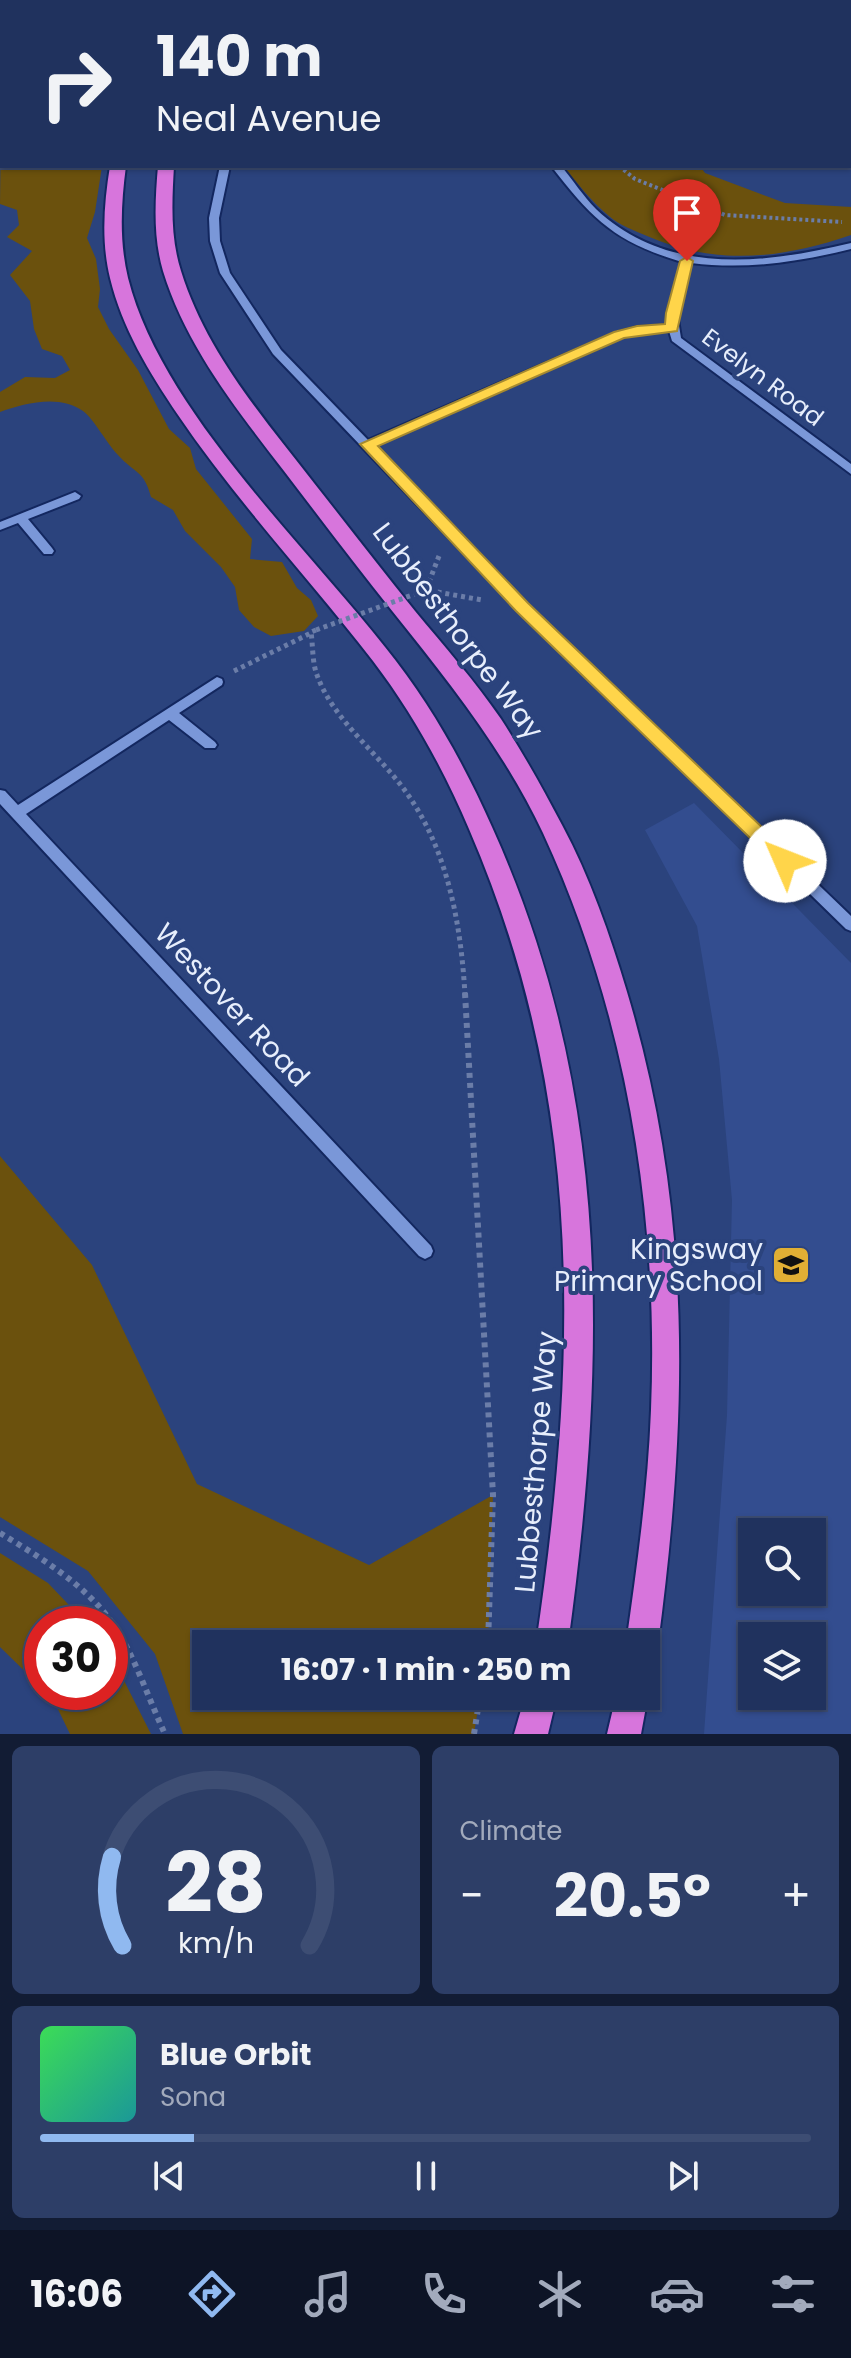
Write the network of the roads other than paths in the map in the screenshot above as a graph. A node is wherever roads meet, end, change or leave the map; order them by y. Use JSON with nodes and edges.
{"nodes":[{"id":1,"x":118,"y":168,"type":"edge"},
{"id":2,"x":166,"y":168,"type":"edge"},
{"id":3,"x":225,"y":168,"type":"edge"},
{"id":4,"x":558,"y":168,"type":"edge"},
{"id":5,"x":851,"y":246,"type":"edge"},
{"id":6,"x":687,"y":261,"type":"junction"},
{"id":7,"x":672,"y":328,"type":"junction"},
{"id":8,"x":368,"y":444,"type":"junction"},
{"id":9,"x":851,"y":470,"type":"edge"},
{"id":10,"x":75,"y":496,"type":"dead end"},
{"id":11,"x":20,"y":518,"type":"junction"},
{"id":12,"x":0,"y":526,"type":"edge"},
{"id":13,"x":48,"y":551,"type":"dead end"},
{"id":14,"x":217,"y":682,"type":"road end"},
{"id":15,"x":169,"y":713,"type":"junction"},
{"id":16,"x":210,"y":745,"type":"dead end"},
{"id":17,"x":0,"y":795,"type":"edge"},
{"id":18,"x":18,"y":812,"type":"junction"},
{"id":19,"x":851,"y":925,"type":"edge"},
{"id":20,"x":425,"y":1251,"type":"dead end"},
{"id":21,"x":554,"y":1630,"type":"edge"},
{"id":22,"x":644,"y":1630,"type":"edge"},
{"id":23,"x":537,"y":1710,"type":"edge"},
{"id":24,"x":629,"y":1710,"type":"edge"},
{"id":25,"x":531,"y":1734,"type":"edge"},
{"id":26,"x":624,"y":1734,"type":"edge"}],
"edges":[{"from":1,"to":21,"type":"highway","name":"Lubbesthorpe Way"},
{"from":2,"to":22,"type":"highway","name":"Lubbesthorpe Way"},
{"from":3,"to":8,"type":"street"},
{"from":4,"to":6,"type":"street"},
{"from":5,"to":6,"type":"street"},
{"from":6,"to":7,"type":"street","name":"Evelyn Road"},
{"from":7,"to":8,"type":"street"},
{"from":7,"to":9,"type":"street","name":"Evelyn Road"},
{"from":8,"to":19,"type":"street"},
{"from":10,"to":11,"type":"street"},
{"from":11,"to":12,"type":"street"},
{"from":11,"to":13,"type":"street"},
{"from":14,"to":15,"type":"street"},
{"from":15,"to":16,"type":"street"},
{"from":15,"to":18,"type":"street"},
{"from":17,"to":18,"type":"street","name":"Westover Road"},
{"from":18,"to":20,"type":"street","name":"Westover Road"},
{"from":23,"to":25,"type":"highway"},
{"from":24,"to":26,"type":"highway"}]}
